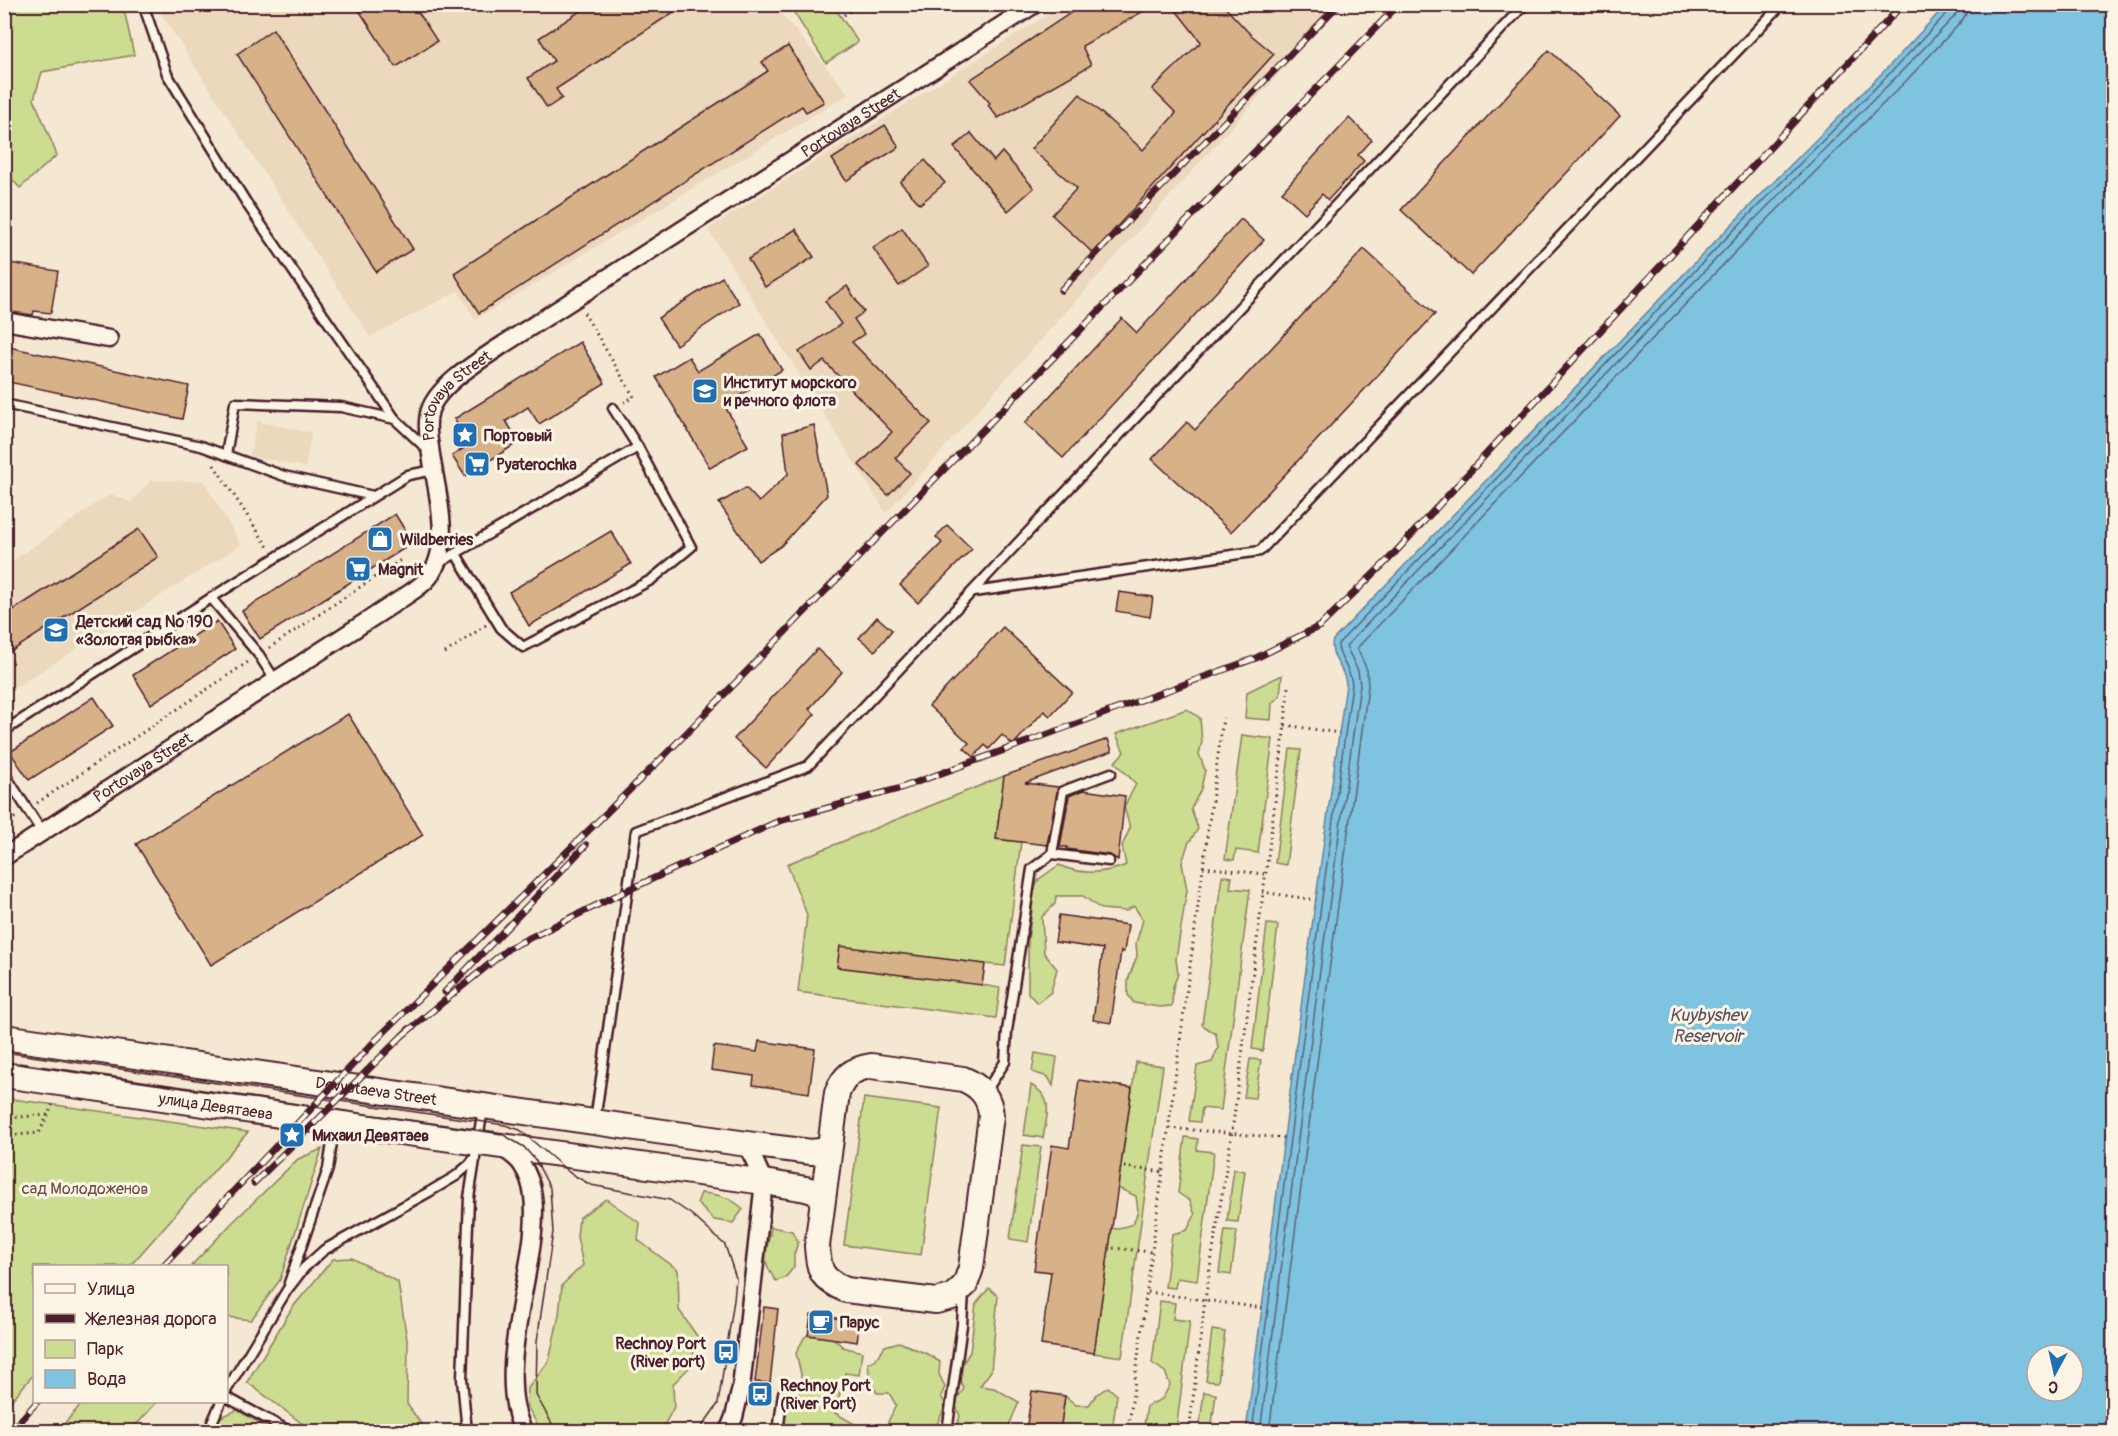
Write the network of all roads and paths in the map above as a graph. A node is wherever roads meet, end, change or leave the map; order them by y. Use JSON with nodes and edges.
{"nodes":[{"id":1,"x":143,"y":4,"type":"edge"},
{"id":2,"x":861,"y":4,"type":"edge"},
{"id":3,"x":1035,"y":4,"type":"edge"},
{"id":4,"x":1525,"y":4,"type":"edge"},
{"id":5,"x":1782,"y":4,"type":"edge"},
{"id":6,"x":844,"y":15,"type":"dead end"},
{"id":7,"x":584,"y":313,"type":"dead end"},
{"id":8,"x":4,"y":321,"type":"edge"},
{"id":9,"x":109,"y":339,"type":"dead end"},
{"id":10,"x":4,"y":404,"type":"edge"},
{"id":11,"x":613,"y":408,"type":"joint"},
{"id":12,"x":395,"y":419,"type":"junction"},
{"id":13,"x":201,"y":446,"type":"junction"},
{"id":14,"x":638,"y":447,"type":"junction"},
{"id":15,"x":430,"y":453,"type":"junction"},
{"id":16,"x":226,"y":455,"type":"junction"},
{"id":17,"x":434,"y":470,"type":"junction"},
{"id":18,"x":373,"y":496,"type":"junction"},
{"id":19,"x":456,"y":554,"type":"junction"},
{"id":20,"x":276,"y":558,"type":"junction"},
{"id":21,"x":402,"y":559,"type":"dead end"},
{"id":22,"x":437,"y":564,"type":"junction"},
{"id":23,"x":974,"y":592,"type":"junction"},
{"id":24,"x":211,"y":598,"type":"junction"},
{"id":25,"x":495,"y":618,"type":"junction"},
{"id":26,"x":446,"y":653,"type":"dead end"},
{"id":27,"x":259,"y":654,"type":"junction"},
{"id":28,"x":275,"y":680,"type":"junction"},
{"id":29,"x":1288,"y":687,"type":"dead end"},
{"id":30,"x":1223,"y":718,"type":"dead end"},
{"id":31,"x":1285,"y":725,"type":"junction"},
{"id":32,"x":4,"y":731,"type":"edge"},
{"id":33,"x":1339,"y":733,"type":"dead end"},
{"id":34,"x":1111,"y":772,"type":"dead end"},
{"id":35,"x":4,"y":773,"type":"edge"},
{"id":36,"x":28,"y":809,"type":"junction"},
{"id":37,"x":4,"y":825,"type":"edge"},
{"id":38,"x":42,"y":832,"type":"junction"},
{"id":39,"x":1052,"y":854,"type":"junction"},
{"id":40,"x":4,"y":856,"type":"edge"},
{"id":41,"x":1109,"y":861,"type":"dead end"},
{"id":42,"x":1203,"y":867,"type":"junction"},
{"id":43,"x":1264,"y":874,"type":"junction"},
{"id":44,"x":1262,"y":892,"type":"junction"},
{"id":45,"x":1316,"y":900,"type":"dead end"},
{"id":46,"x":4,"y":1037,"type":"edge"},
{"id":47,"x":4,"y":1075,"type":"edge"},
{"id":48,"x":984,"y":1094,"type":"junction"},
{"id":49,"x":57,"y":1096,"type":"dead end"},
{"id":50,"x":483,"y":1106,"type":"junction"},
{"id":51,"x":48,"y":1115,"type":"junction"},
{"id":52,"x":4,"y":1118,"type":"edge"},
{"id":53,"x":595,"y":1122,"type":"junction"},
{"id":54,"x":335,"y":1124,"type":"junction"},
{"id":55,"x":1169,"y":1128,"type":"junction"},
{"id":56,"x":1232,"y":1132,"type":"junction"},
{"id":57,"x":4,"y":1136,"type":"edge"},
{"id":58,"x":1284,"y":1138,"type":"dead end"},
{"id":59,"x":747,"y":1144,"type":"junction"},
{"id":60,"x":484,"y":1149,"type":"junction"},
{"id":61,"x":829,"y":1150,"type":"junction"},
{"id":62,"x":1124,"y":1167,"type":"dead end"},
{"id":63,"x":1163,"y":1172,"type":"junction"},
{"id":64,"x":764,"y":1182,"type":"junction"},
{"id":65,"x":823,"y":1194,"type":"junction"},
{"id":66,"x":1113,"y":1248,"type":"dead end"},
{"id":67,"x":1152,"y":1252,"type":"junction"},
{"id":68,"x":965,"y":1285,"type":"junction"},
{"id":69,"x":287,"y":1290,"type":"junction"},
{"id":70,"x":1147,"y":1292,"type":"junction"},
{"id":71,"x":1205,"y":1300,"type":"junction"},
{"id":72,"x":1262,"y":1308,"type":"dead end"},
{"id":73,"x":228,"y":1388,"type":"edge"},
{"id":74,"x":783,"y":1393,"type":"dead end"},
{"id":75,"x":228,"y":1398,"type":"edge"},
{"id":76,"x":220,"y":1403,"type":"edge"},
{"id":77,"x":208,"y":1431,"type":"edge"},
{"id":78,"x":291,"y":1431,"type":"edge"},
{"id":79,"x":467,"y":1431,"type":"edge"},
{"id":80,"x":524,"y":1431,"type":"edge"},
{"id":81,"x":728,"y":1431,"type":"edge"},
{"id":82,"x":778,"y":1431,"type":"edge"},
{"id":83,"x":946,"y":1431,"type":"edge"},
{"id":84,"x":1128,"y":1431,"type":"edge"},
{"id":85,"x":1190,"y":1431,"type":"edge"}],
"edges":[{"from":1,"to":12,"type":"lane"},
{"from":2,"to":6,"type":"path"},
{"from":3,"to":15,"type":"street","name":"Portovaya Street"},
{"from":4,"to":23,"type":"lane"},
{"from":5,"to":23,"type":"lane"},
{"from":7,"to":11,"type":"path"},
{"from":8,"to":9,"type":"street"},
{"from":10,"to":13,"type":"lane"},
{"from":11,"to":14,"type":"lane"},
{"from":12,"to":15,"type":"lane"},
{"from":12,"to":16,"type":"lane"},
{"from":13,"to":16,"type":"lane"},
{"from":13,"to":20,"type":"path"},
{"from":14,"to":19,"type":"lane"},
{"from":14,"to":25,"type":"lane"},
{"from":15,"to":17,"type":"street","name":"Portovaya Street"},
{"from":16,"to":18,"type":"lane"},
{"from":17,"to":18,"type":"lane"},
{"from":17,"to":22,"type":"street","name":"Portovaya Street"},
{"from":18,"to":20,"type":"lane"},
{"from":19,"to":22,"type":"lane"},
{"from":19,"to":25,"type":"lane"},
{"from":20,"to":24,"type":"lane"},
{"from":21,"to":27,"type":"path"},
{"from":22,"to":28,"type":"street","name":"Portovaya Street"},
{"from":23,"to":53,"type":"lane"},
{"from":24,"to":27,"type":"lane"},
{"from":24,"to":32,"type":"lane"},
{"from":25,"to":26,"type":"path"},
{"from":27,"to":28,"type":"lane"},
{"from":27,"to":36,"type":"path"},
{"from":28,"to":38,"type":"street","name":"Portovaya Street"},
{"from":29,"to":31,"type":"path"},
{"from":30,"to":42,"type":"path"},
{"from":31,"to":33,"type":"path"},
{"from":31,"to":43,"type":"path"},
{"from":34,"to":39,"type":"lane"},
{"from":35,"to":36,"type":"lane"},
{"from":36,"to":37,"type":"path"},
{"from":36,"to":38,"type":"lane"},
{"from":38,"to":40,"type":"street","name":"Portovaya Street"},
{"from":39,"to":41,"type":"lane"},
{"from":39,"to":48,"type":"lane"},
{"from":42,"to":43,"type":"path"},
{"from":42,"to":55,"type":"path"},
{"from":43,"to":44,"type":"path"},
{"from":44,"to":45,"type":"path"},
{"from":44,"to":56,"type":"path"},
{"from":46,"to":50,"type":"street","name":"Devyataeva Street"},
{"from":47,"to":54,"type":"street","name":"улица Девятаева"},
{"from":48,"to":61,"type":"street"},
{"from":48,"to":68,"type":"street"},
{"from":49,"to":51,"type":"path"},
{"from":50,"to":53,"type":"street","name":"Devyataeva Street"},
{"from":50,"to":60,"type":"lane"},
{"from":51,"to":52,"type":"path"},
{"from":51,"to":57,"type":"path"},
{"from":53,"to":59,"type":"street","name":"Devyataeva Street"},
{"from":54,"to":60,"type":"street","name":"улица Девятаева"},
{"from":54,"to":69,"type":"lane"},
{"from":55,"to":56,"type":"path"},
{"from":55,"to":63,"type":"path"},
{"from":56,"to":58,"type":"path"},
{"from":56,"to":71,"type":"path"},
{"from":59,"to":61,"type":"street","name":"Devyataeva Street"},
{"from":59,"to":64,"type":"street"},
{"from":60,"to":64,"type":"street","name":"улица Девятаева"},
{"from":60,"to":69,"type":"lane"},
{"from":60,"to":79,"type":"lane"},
{"from":60,"to":80,"type":"street"},
{"from":61,"to":65,"type":"street"},
{"from":62,"to":63,"type":"path"},
{"from":63,"to":67,"type":"path"},
{"from":64,"to":65,"type":"street","name":"улица Девятаева"},
{"from":64,"to":81,"type":"street"},
{"from":65,"to":68,"type":"street"},
{"from":66,"to":67,"type":"path"},
{"from":67,"to":70,"type":"path"},
{"from":68,"to":83,"type":"lane"},
{"from":69,"to":73,"type":"lane"},
{"from":70,"to":71,"type":"path"},
{"from":70,"to":84,"type":"path"},
{"from":71,"to":72,"type":"path"},
{"from":71,"to":85,"type":"path"},
{"from":74,"to":82,"type":"lane"},
{"from":75,"to":78,"type":"lane"},
{"from":76,"to":77,"type":"lane"}]}
